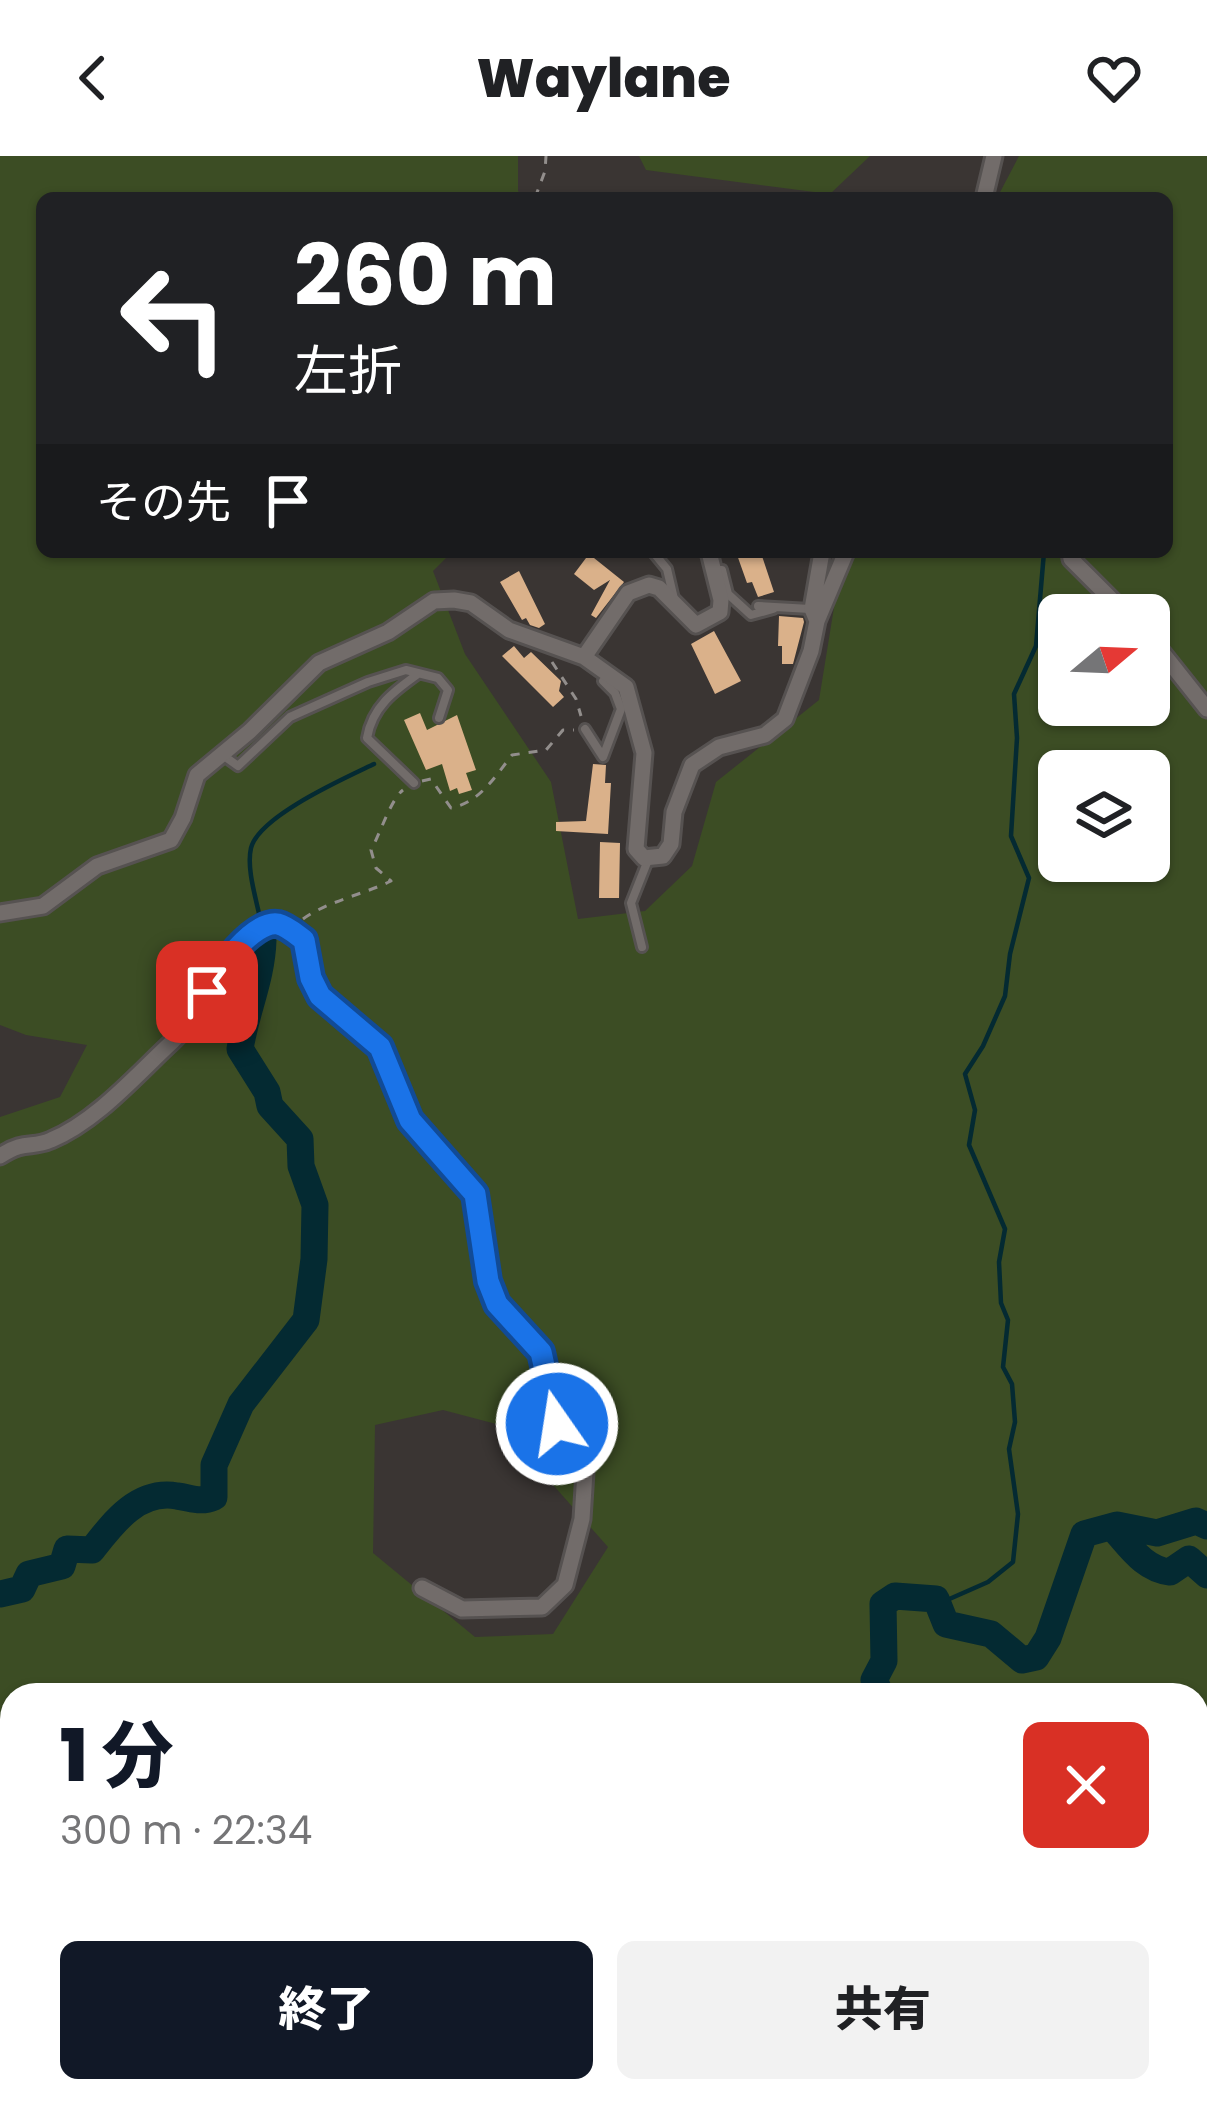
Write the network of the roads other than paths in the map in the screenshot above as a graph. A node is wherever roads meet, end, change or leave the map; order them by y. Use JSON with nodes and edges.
{"nodes":[{"id":1,"x":994,"y":156,"type":"edge"},
{"id":2,"x":985,"y":192,"type":"edge"},
{"id":3,"x":658,"y":558,"type":"edge"},
{"id":4,"x":711,"y":558,"type":"edge"},
{"id":5,"x":821,"y":558,"type":"edge"},
{"id":6,"x":843,"y":558,"type":"edge"},
{"id":7,"x":1071,"y":558,"type":"edge"},
{"id":8,"x":714,"y":570,"type":"junction"},
{"id":9,"x":1106,"y":594,"type":"edge"},
{"id":10,"x":674,"y":602,"type":"junction"},
{"id":11,"x":758,"y":606,"type":"dead end"},
{"id":12,"x":773,"y":609,"type":"junction"},
{"id":13,"x":815,"y":615,"type":"junction"},
{"id":14,"x":584,"y":657,"type":"junction"},
{"id":15,"x":1170,"y":662,"type":"edge"},
{"id":16,"x":419,"y":673,"type":"junction"},
{"id":17,"x":609,"y":673,"type":"junction"},
{"id":18,"x":1207,"y":709,"type":"edge"},
{"id":19,"x":439,"y":718,"type":"dead end"},
{"id":20,"x":585,"y":729,"type":"road end"},
{"id":21,"x":220,"y":753,"type":"junction"},
{"id":22,"x":414,"y":783,"type":"road end"},
{"id":23,"x":648,"y":859,"type":"junction"},
{"id":24,"x":0,"y":913,"type":"edge"},
{"id":25,"x":642,"y":947,"type":"dead end"},
{"id":26,"x":0,"y":1156,"type":"edge"},
{"id":27,"x":422,"y":1588,"type":"dead end"}],
"edges":[{"from":1,"to":2,"type":"street"},
{"from":3,"to":10,"type":"lane"},
{"from":4,"to":8,"type":"street"},
{"from":5,"to":13,"type":"street"},
{"from":6,"to":13,"type":"street"},
{"from":7,"to":9,"type":"street"},
{"from":8,"to":10,"type":"street"},
{"from":8,"to":12,"type":"lane"},
{"from":10,"to":14,"type":"street"},
{"from":11,"to":12,"type":"lane"},
{"from":12,"to":13,"type":"lane"},
{"from":13,"to":23,"type":"street"},
{"from":14,"to":17,"type":"street"},
{"from":14,"to":21,"type":"street"},
{"from":15,"to":18,"type":"street"},
{"from":16,"to":19,"type":"lane"},
{"from":16,"to":21,"type":"lane"},
{"from":16,"to":22,"type":"lane"},
{"from":17,"to":20,"type":"lane"},
{"from":17,"to":23,"type":"street"},
{"from":21,"to":24,"type":"street"},
{"from":23,"to":25,"type":"lane"},
{"from":26,"to":27,"type":"street"}]}
